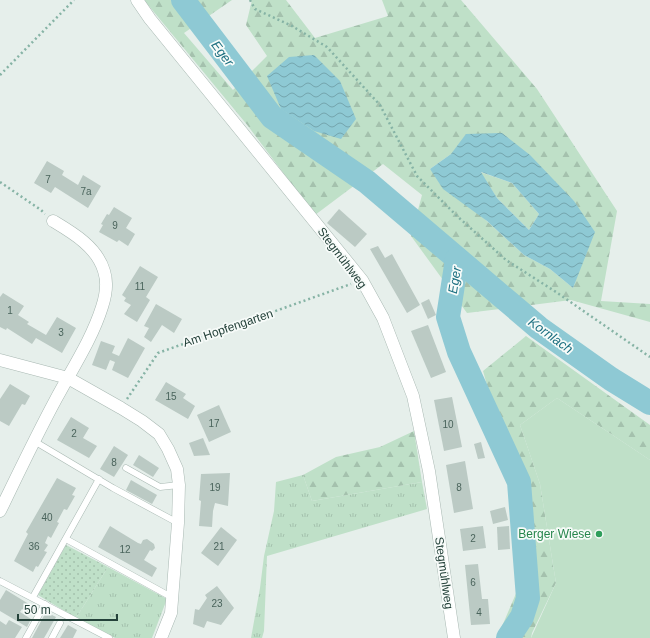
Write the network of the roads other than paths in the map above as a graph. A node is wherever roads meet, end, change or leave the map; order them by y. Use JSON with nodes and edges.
{"nodes":[{"id":1,"x":137,"y":0,"type":"edge"},
{"id":2,"x":53,"y":222,"type":"road end"},
{"id":3,"x":0,"y":360,"type":"edge"},
{"id":4,"x":68,"y":378,"type":"junction"},
{"id":5,"x":34,"y":441,"type":"junction"},
{"id":6,"x":126,"y":468,"type":"dead end"},
{"id":7,"x":99,"y":479,"type":"junction"},
{"id":8,"x":179,"y":485,"type":"junction"},
{"id":9,"x":0,"y":511,"type":"edge"},
{"id":10,"x":178,"y":523,"type":"junction"},
{"id":11,"x":66,"y":540,"type":"junction"},
{"id":12,"x":0,"y":581,"type":"edge"},
{"id":13,"x":33,"y":597,"type":"junction"},
{"id":14,"x":173,"y":598,"type":"junction"},
{"id":15,"x":45,"y":604,"type":"junction"},
{"id":16,"x":60,"y":623,"type":"dead end"},
{"id":17,"x":26,"y":638,"type":"edge"},
{"id":18,"x":52,"y":638,"type":"edge"},
{"id":19,"x":109,"y":638,"type":"edge"},
{"id":20,"x":161,"y":638,"type":"edge"},
{"id":21,"x":454,"y":638,"type":"edge"}],
"edges":[{"from":1,"to":21,"type":"street","name":"Stegmühlweg"},
{"from":2,"to":4,"type":"street"},
{"from":3,"to":4,"type":"street"},
{"from":4,"to":5,"type":"street"},
{"from":4,"to":8,"type":"street"},
{"from":5,"to":7,"type":"lane"},
{"from":5,"to":9,"type":"street"},
{"from":6,"to":8,"type":"lane"},
{"from":7,"to":10,"type":"lane"},
{"from":7,"to":11,"type":"lane"},
{"from":8,"to":10,"type":"street"},
{"from":10,"to":14,"type":"street"},
{"from":11,"to":13,"type":"lane"},
{"from":11,"to":14,"type":"lane"},
{"from":12,"to":13,"type":"lane"},
{"from":13,"to":15,"type":"lane"},
{"from":14,"to":20,"type":"street"},
{"from":15,"to":17,"type":"lane"},
{"from":15,"to":19,"type":"lane"},
{"from":16,"to":18,"type":"lane"}]}
